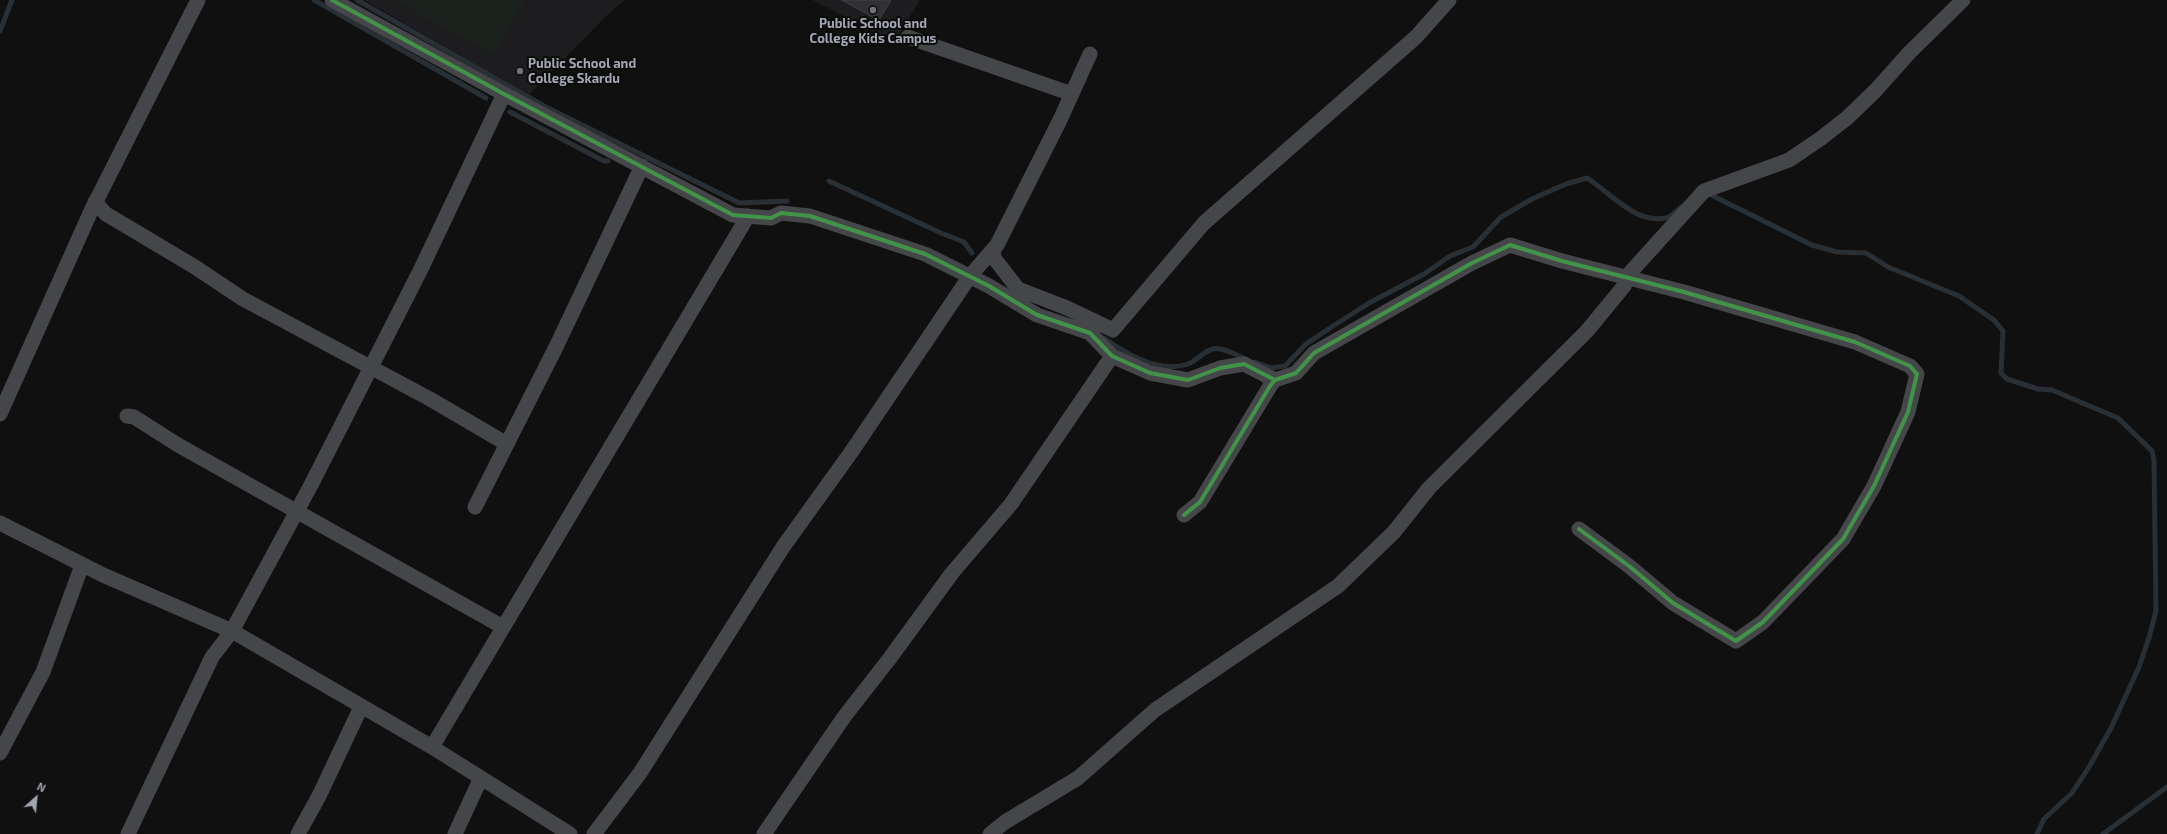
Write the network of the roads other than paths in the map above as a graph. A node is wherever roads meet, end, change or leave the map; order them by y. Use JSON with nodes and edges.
{"nodes":[{"id":1,"x":198,"y":0,"type":"edge"},
{"id":2,"x":332,"y":0,"type":"edge"},
{"id":3,"x":1449,"y":0,"type":"edge"},
{"id":4,"x":1962,"y":0,"type":"edge"},
{"id":5,"x":908,"y":37,"type":"dead end"},
{"id":6,"x":1090,"y":54,"type":"dead end"},
{"id":7,"x":504,"y":94,"type":"junction"},
{"id":8,"x":1072,"y":94,"type":"junction"},
{"id":9,"x":642,"y":166,"type":"junction"},
{"id":10,"x":95,"y":202,"type":"junction"},
{"id":11,"x":748,"y":216,"type":"junction"},
{"id":12,"x":993,"y":250,"type":"junction"},
{"id":13,"x":970,"y":276,"type":"junction"},
{"id":14,"x":1627,"y":276,"type":"junction"},
{"id":15,"x":1112,"y":356,"type":"junction"},
{"id":16,"x":370,"y":368,"type":"junction"},
{"id":17,"x":1276,"y":380,"type":"junction"},
{"id":18,"x":0,"y":414,"type":"edge"},
{"id":19,"x":127,"y":416,"type":"dead end"},
{"id":20,"x":507,"y":444,"type":"junction"},
{"id":21,"x":475,"y":507,"type":"dead end"},
{"id":22,"x":297,"y":510,"type":"junction"},
{"id":23,"x":1184,"y":515,"type":"dead end"},
{"id":24,"x":0,"y":523,"type":"edge"},
{"id":25,"x":1579,"y":529,"type":"dead end"},
{"id":26,"x":82,"y":565,"type":"junction"},
{"id":27,"x":503,"y":627,"type":"junction"},
{"id":28,"x":232,"y":631,"type":"junction"},
{"id":29,"x":361,"y":707,"type":"junction"},
{"id":30,"x":432,"y":747,"type":"junction"},
{"id":31,"x":0,"y":753,"type":"edge"},
{"id":32,"x":481,"y":778,"type":"junction"},
{"id":33,"x":128,"y":834,"type":"edge"},
{"id":34,"x":298,"y":834,"type":"edge"},
{"id":35,"x":455,"y":834,"type":"edge"},
{"id":36,"x":570,"y":834,"type":"edge"},
{"id":37,"x":594,"y":834,"type":"edge"},
{"id":38,"x":764,"y":834,"type":"edge"},
{"id":39,"x":990,"y":834,"type":"edge"}],
"edges":[{"from":1,"to":10,"type":"street"},
{"from":2,"to":7,"type":"street"},
{"from":3,"to":12,"type":"street"},
{"from":4,"to":14,"type":"street"},
{"from":5,"to":8,"type":"street"},
{"from":6,"to":8,"type":"street"},
{"from":7,"to":9,"type":"street"},
{"from":7,"to":16,"type":"street"},
{"from":8,"to":12,"type":"street"},
{"from":9,"to":11,"type":"street"},
{"from":9,"to":20,"type":"street"},
{"from":10,"to":16,"type":"street"},
{"from":10,"to":18,"type":"street"},
{"from":11,"to":13,"type":"street"},
{"from":11,"to":27,"type":"street"},
{"from":12,"to":13,"type":"street"},
{"from":13,"to":15,"type":"street"},
{"from":13,"to":37,"type":"street"},
{"from":14,"to":17,"type":"street"},
{"from":14,"to":25,"type":"street"},
{"from":14,"to":39,"type":"street"},
{"from":15,"to":17,"type":"street"},
{"from":15,"to":38,"type":"street"},
{"from":16,"to":20,"type":"street"},
{"from":16,"to":22,"type":"street"},
{"from":17,"to":23,"type":"street"},
{"from":19,"to":22,"type":"street"},
{"from":20,"to":21,"type":"street"},
{"from":22,"to":27,"type":"street"},
{"from":22,"to":28,"type":"street"},
{"from":24,"to":26,"type":"street"},
{"from":26,"to":28,"type":"street"},
{"from":26,"to":31,"type":"street"},
{"from":27,"to":30,"type":"street"},
{"from":28,"to":29,"type":"street"},
{"from":28,"to":33,"type":"street"},
{"from":29,"to":30,"type":"street"},
{"from":29,"to":34,"type":"street"},
{"from":30,"to":32,"type":"street"},
{"from":32,"to":35,"type":"street"},
{"from":32,"to":36,"type":"street"}]}
